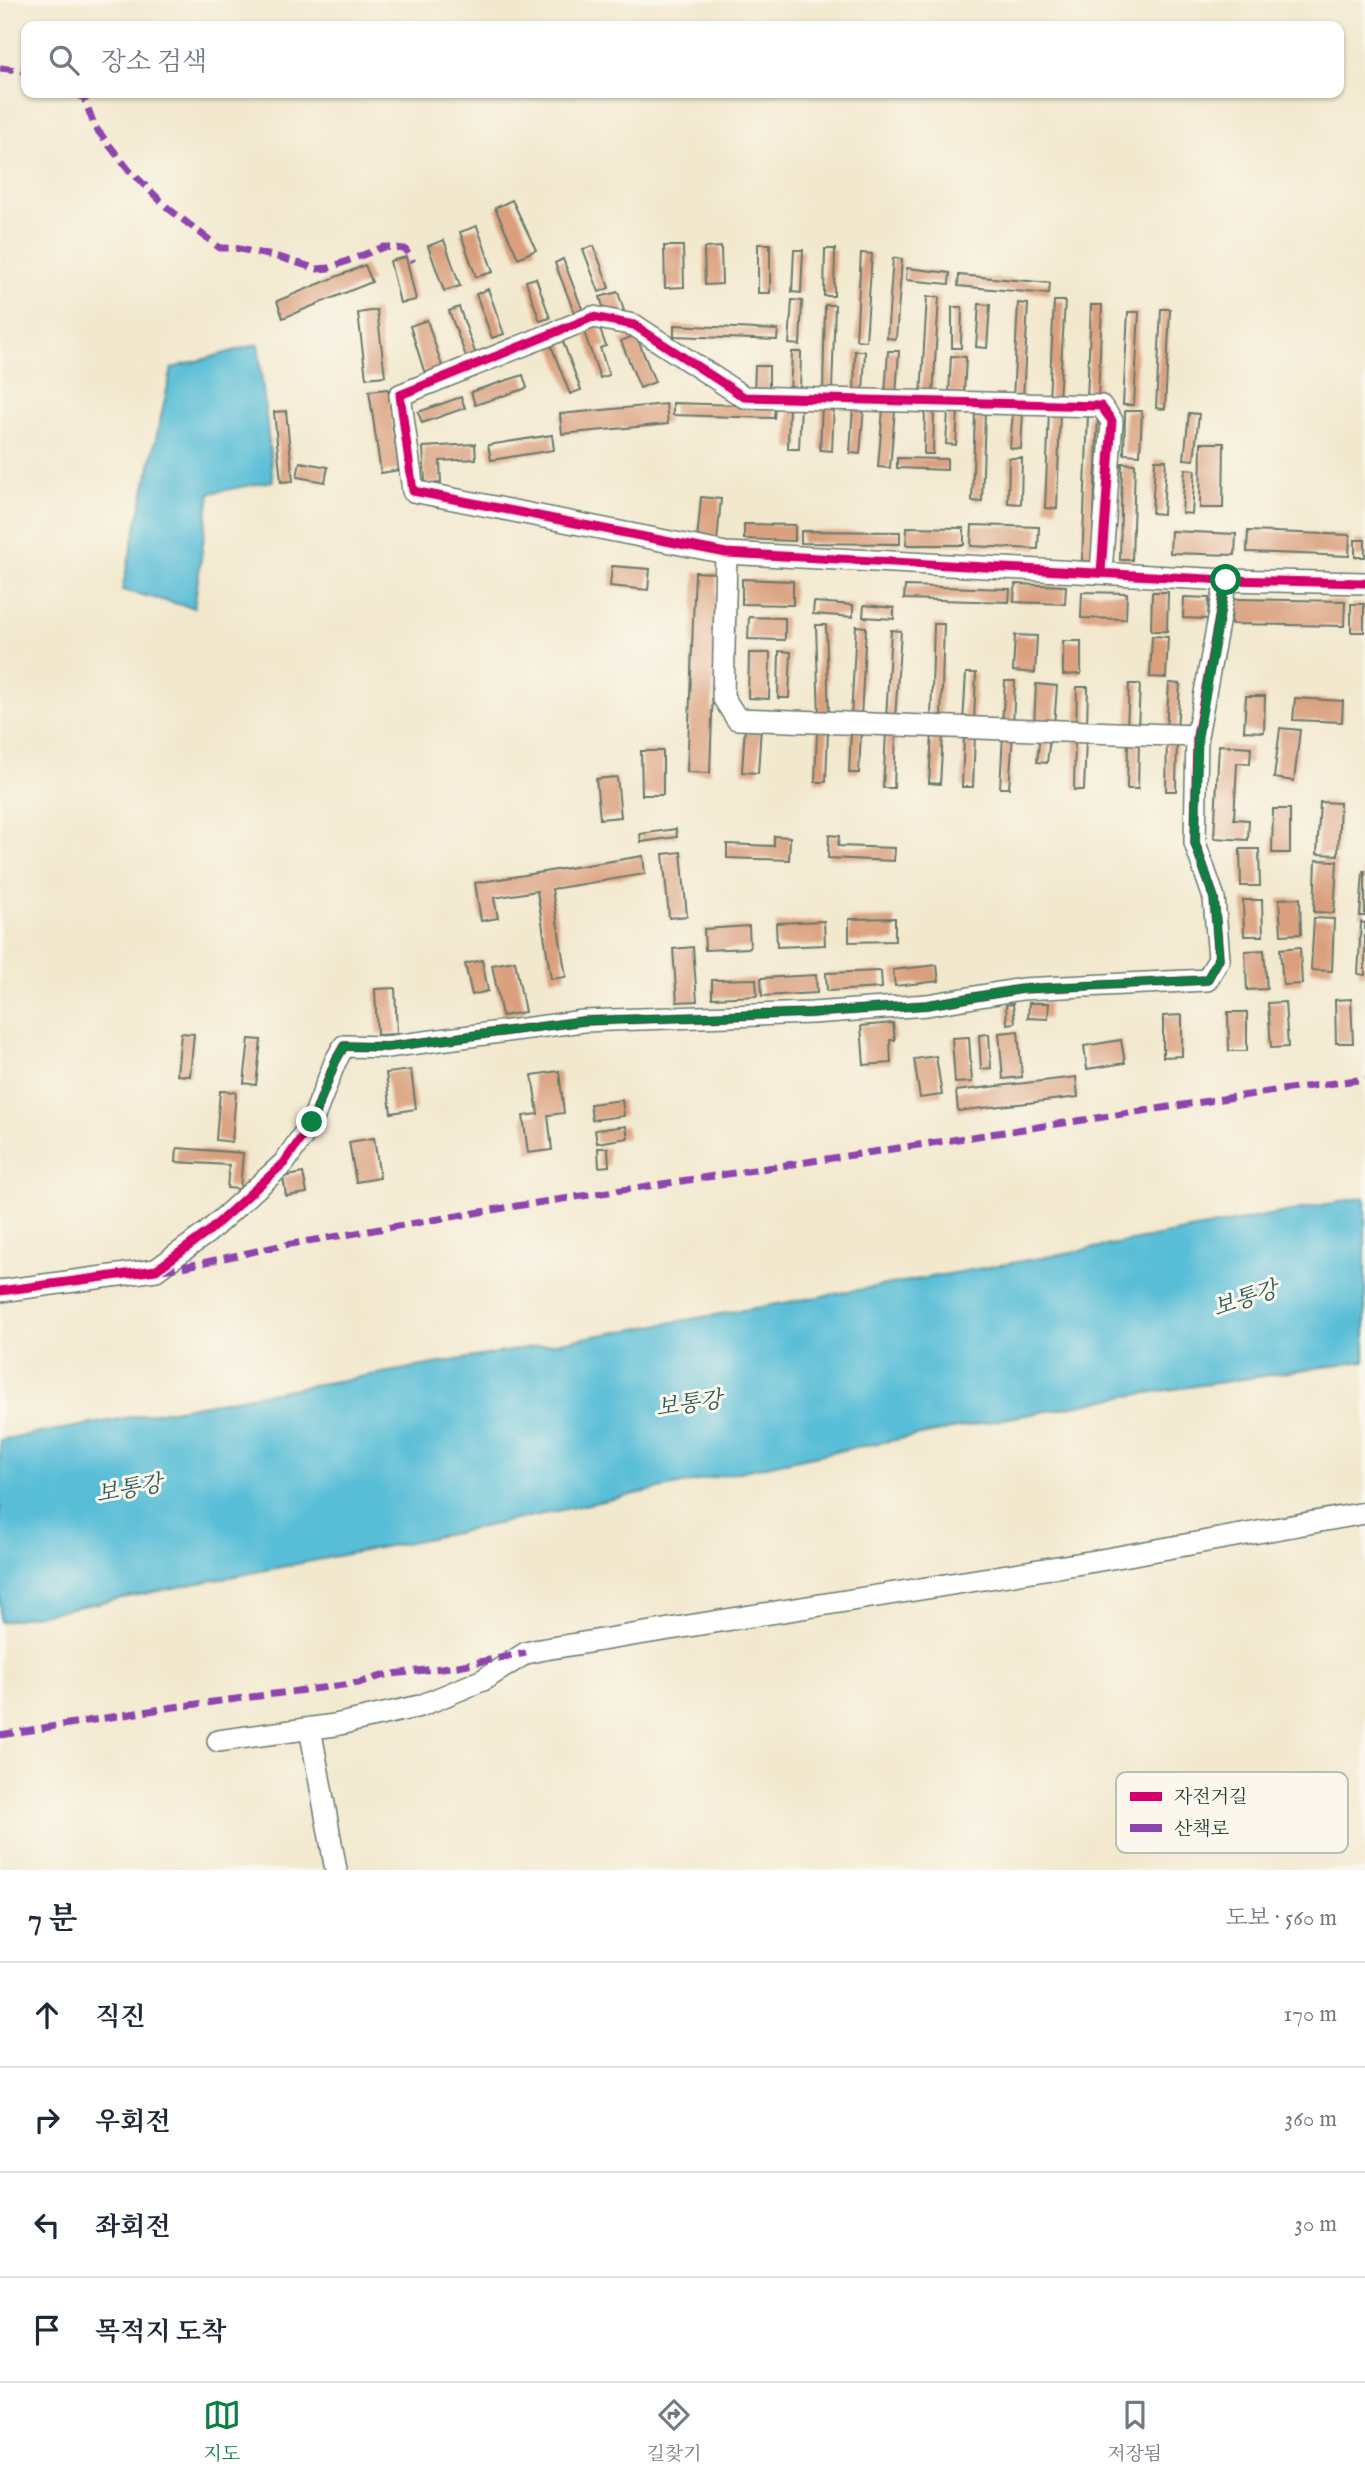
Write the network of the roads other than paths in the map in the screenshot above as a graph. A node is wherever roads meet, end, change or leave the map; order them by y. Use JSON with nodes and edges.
{"nodes":[{"id":1,"x":726,"y":553,"type":"junction"},
{"id":2,"x":1101,"y":573,"type":"junction"},
{"id":3,"x":1226,"y":580,"type":"junction"},
{"id":4,"x":1365,"y":583,"type":"edge"},
{"id":5,"x":1198,"y":736,"type":"junction"},
{"id":6,"x":0,"y":1291,"type":"edge"},
{"id":7,"x":1365,"y":1513,"type":"edge"},
{"id":8,"x":310,"y":1728,"type":"junction"},
{"id":9,"x":218,"y":1741,"type":"dead end"},
{"id":10,"x":336,"y":1870,"type":"edge"}],
"edges":[{"from":1,"to":2,"type":"street"},
{"from":1,"to":2,"type":"street"},
{"from":1,"to":5,"type":"street"},
{"from":2,"to":3,"type":"street"},
{"from":3,"to":4,"type":"street"},
{"from":3,"to":5,"type":"street"},
{"from":5,"to":6,"type":"street"},
{"from":7,"to":8,"type":"street"},
{"from":8,"to":9,"type":"street"},
{"from":8,"to":10,"type":"street"}]}
